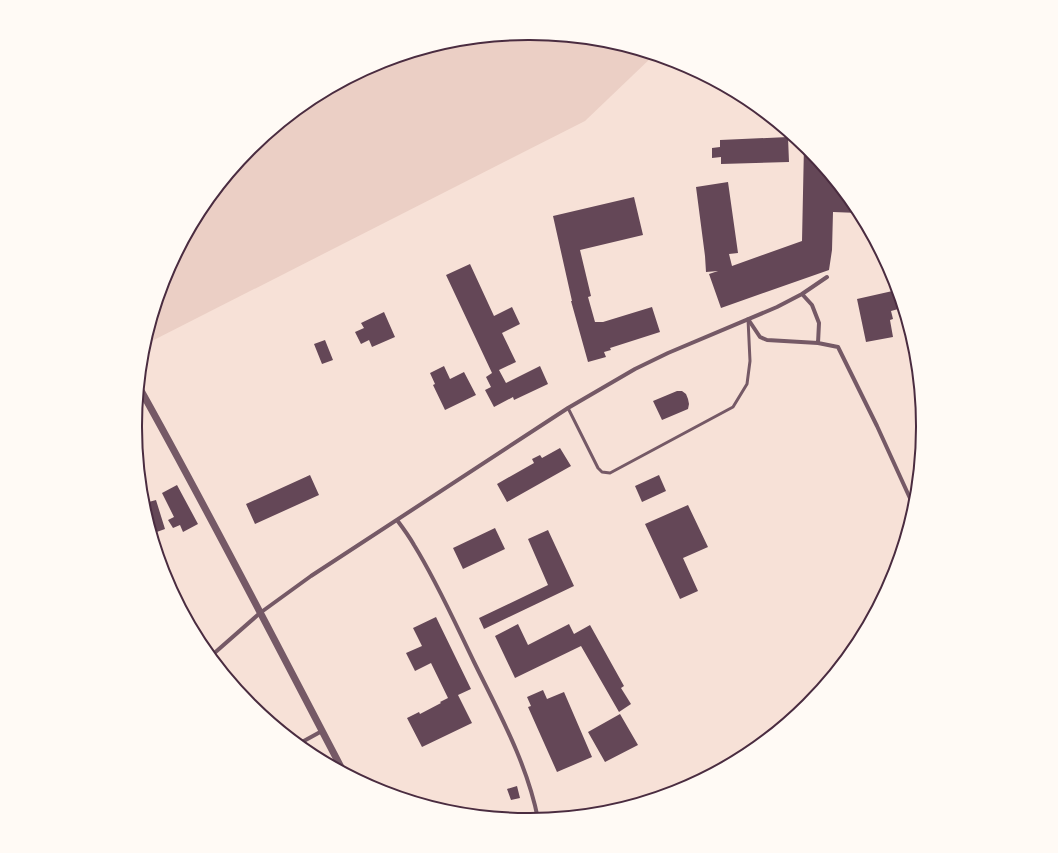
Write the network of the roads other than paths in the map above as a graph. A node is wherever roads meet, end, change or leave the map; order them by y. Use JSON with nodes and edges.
{"nodes":[{"id":1,"x":827,"y":277,"type":"dead end"},
{"id":2,"x":802,"y":294,"type":"junction"},
{"id":3,"x":748,"y":319,"type":"junction"},
{"id":4,"x":818,"y":343,"type":"junction"},
{"id":5,"x":144,"y":395,"type":"edge"},
{"id":6,"x":568,"y":408,"type":"junction"},
{"id":7,"x":909,"y":496,"type":"edge"},
{"id":8,"x":397,"y":520,"type":"junction"},
{"id":9,"x":260,"y":613,"type":"junction"},
{"id":10,"x":215,"y":652,"type":"edge"},
{"id":11,"x":322,"y":731,"type":"junction"},
{"id":12,"x":304,"y":741,"type":"edge"},
{"id":13,"x":338,"y":762,"type":"edge"},
{"id":14,"x":537,"y":813,"type":"edge"}],
"edges":[{"from":1,"to":2,"type":"street"},
{"from":2,"to":3,"type":"street"},
{"from":2,"to":4,"type":"street"},
{"from":3,"to":4,"type":"street"},
{"from":3,"to":6,"type":"street"},
{"from":3,"to":6,"type":"lane"},
{"from":4,"to":7,"type":"street"},
{"from":5,"to":9,"type":"street"},
{"from":6,"to":8,"type":"street"},
{"from":8,"to":9,"type":"street"},
{"from":8,"to":14,"type":"street"},
{"from":9,"to":10,"type":"street"},
{"from":9,"to":11,"type":"street"},
{"from":11,"to":12,"type":"street"},
{"from":11,"to":13,"type":"street"}]}
